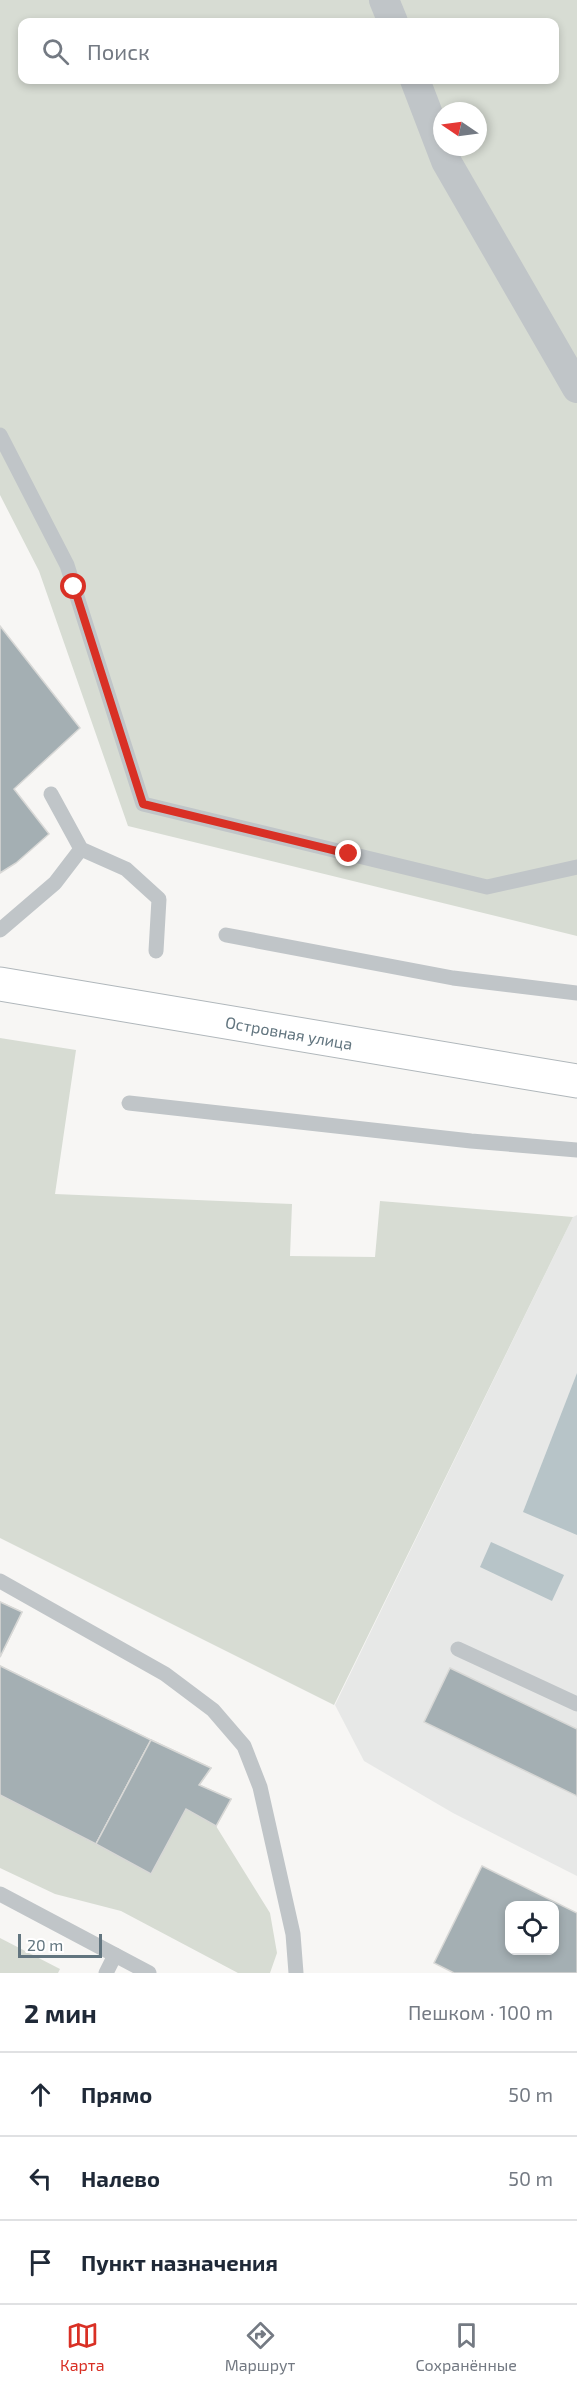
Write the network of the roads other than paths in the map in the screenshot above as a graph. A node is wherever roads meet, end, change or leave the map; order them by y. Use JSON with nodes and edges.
{"nodes":[{"id":1,"x":384,"y":0,"type":"edge"},
{"id":2,"x":391,"y":18,"type":"edge"},
{"id":3,"x":417,"y":84,"type":"edge"},
{"id":4,"x":577,"y":388,"type":"edge"},
{"id":5,"x":0,"y":435,"type":"edge"},
{"id":6,"x":51,"y":794,"type":"dead end"},
{"id":7,"x":81,"y":849,"type":"junction"},
{"id":8,"x":577,"y":867,"type":"edge"},
{"id":9,"x":0,"y":930,"type":"edge"},
{"id":10,"x":226,"y":935,"type":"dead end"},
{"id":11,"x":156,"y":951,"type":"dead end"},
{"id":12,"x":0,"y":984,"type":"edge"},
{"id":13,"x":577,"y":993,"type":"edge"},
{"id":14,"x":577,"y":1081,"type":"edge"},
{"id":15,"x":129,"y":1103,"type":"dead end"},
{"id":16,"x":577,"y":1150,"type":"edge"},
{"id":17,"x":0,"y":1581,"type":"edge"},
{"id":18,"x":458,"y":1648,"type":"dead end"},
{"id":19,"x":577,"y":1704,"type":"edge"},
{"id":20,"x":0,"y":1894,"type":"edge"},
{"id":21,"x":115,"y":1955,"type":"junction"},
{"id":22,"x":106,"y":1973,"type":"edge"},
{"id":23,"x":149,"y":1973,"type":"edge"},
{"id":24,"x":296,"y":1973,"type":"edge"}],
"edges":[{"from":1,"to":2,"type":"street"},
{"from":3,"to":4,"type":"street"},
{"from":5,"to":8,"type":"lane"},
{"from":6,"to":7,"type":"lane"},
{"from":7,"to":9,"type":"lane"},
{"from":7,"to":11,"type":"lane"},
{"from":10,"to":13,"type":"lane"},
{"from":12,"to":14,"type":"street","name":"Островная улица"},
{"from":15,"to":16,"type":"lane"},
{"from":17,"to":24,"type":"lane"},
{"from":18,"to":19,"type":"lane"},
{"from":20,"to":21,"type":"lane"},
{"from":21,"to":22,"type":"lane"},
{"from":21,"to":23,"type":"lane"}]}
